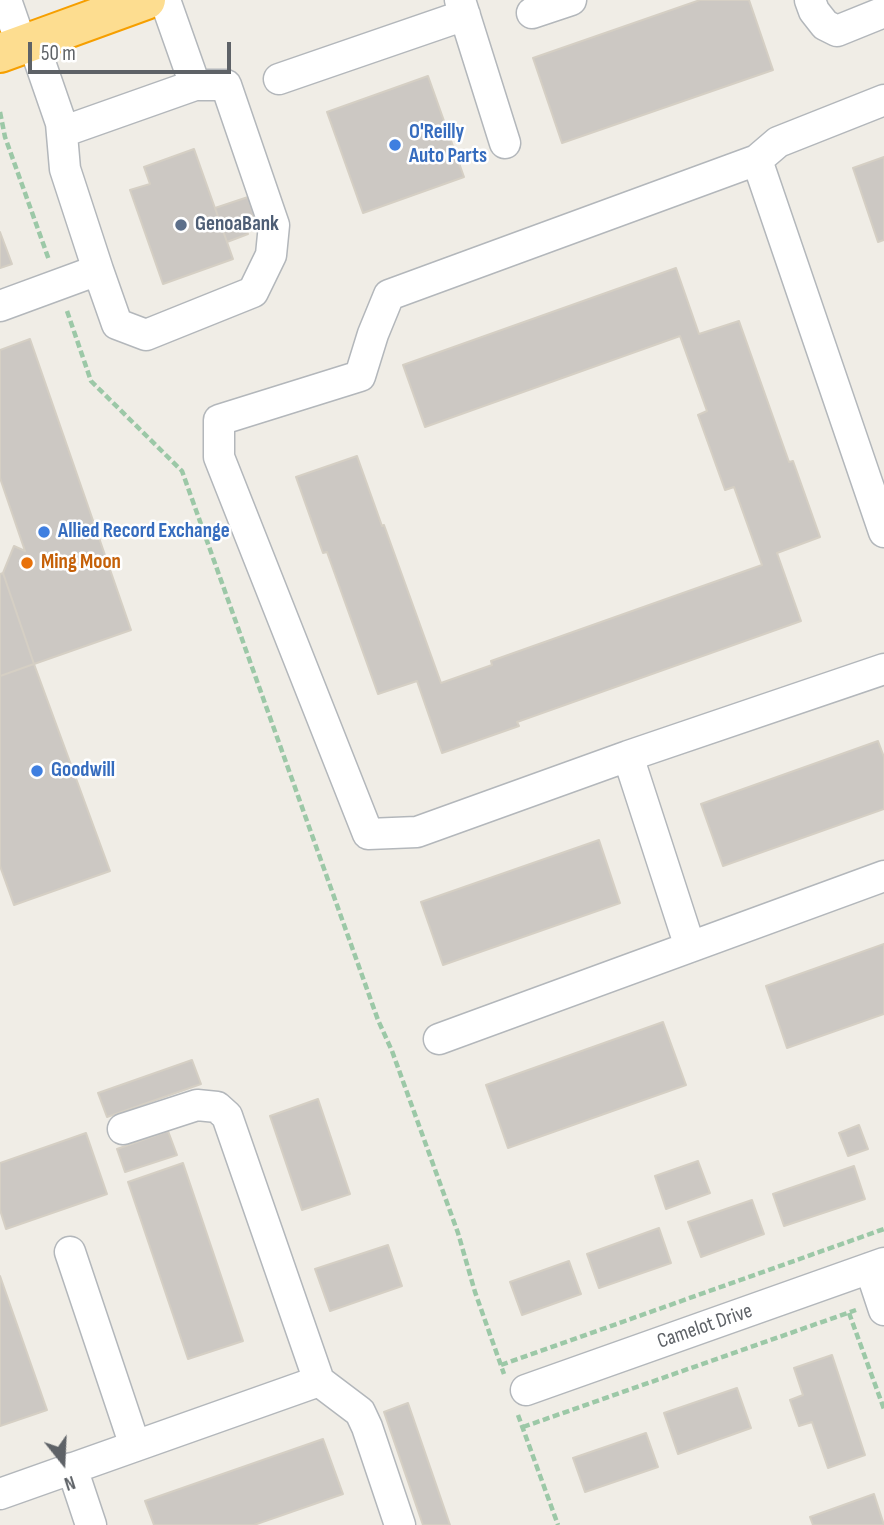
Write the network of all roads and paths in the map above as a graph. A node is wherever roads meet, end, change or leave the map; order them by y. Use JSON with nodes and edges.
{"nodes":[{"id":1,"x":6,"y":0,"type":"edge"},
{"id":2,"x":146,"y":0,"type":"edge"},
{"id":3,"x":165,"y":0,"type":"edge"},
{"id":4,"x":572,"y":0,"type":"edge"},
{"id":5,"x":810,"y":0,"type":"edge"},
{"id":6,"x":462,"y":8,"type":"edge"},
{"id":7,"x":884,"y":12,"type":"edge"},
{"id":8,"x":532,"y":13,"type":"dead end"},
{"id":9,"x":18,"y":47,"type":"edge"},
{"id":10,"x":279,"y":79,"type":"dead end"},
{"id":11,"x":195,"y":85,"type":"junction"},
{"id":12,"x":884,"y":100,"type":"edge"},
{"id":13,"x":0,"y":112,"type":"edge"},
{"id":14,"x":62,"y":132,"type":"junction"},
{"id":15,"x":505,"y":143,"type":"dead end"},
{"id":16,"x":757,"y":160,"type":"junction"},
{"id":17,"x":98,"y":270,"type":"junction"},
{"id":18,"x":57,"y":284,"type":"junction"},
{"id":19,"x":0,"y":306,"type":"edge"},
{"id":20,"x":884,"y":532,"type":"edge"},
{"id":21,"x":884,"y":669,"type":"edge"},
{"id":22,"x":628,"y":756,"type":"junction"},
{"id":23,"x":884,"y":876,"type":"edge"},
{"id":24,"x":690,"y":947,"type":"junction"},
{"id":25,"x":439,"y":1039,"type":"dead end"},
{"id":26,"x":123,"y":1129,"type":"dead end"},
{"id":27,"x":884,"y":1229,"type":"edge"},
{"id":28,"x":70,"y":1252,"type":"dead end"},
{"id":29,"x":877,"y":1266,"type":"edge"},
{"id":30,"x":884,"y":1310,"type":"edge"},
{"id":31,"x":501,"y":1365,"type":"junction"},
{"id":32,"x":319,"y":1381,"type":"junction"},
{"id":33,"x":515,"y":1390,"type":"junction"},
{"id":34,"x":884,"y":1409,"type":"edge"},
{"id":35,"x":523,"y":1427,"type":"junction"},
{"id":36,"x":135,"y":1446,"type":"junction"},
{"id":37,"x":72,"y":1468,"type":"junction"},
{"id":38,"x":0,"y":1494,"type":"edge"},
{"id":39,"x":91,"y":1525,"type":"edge"},
{"id":40,"x":400,"y":1525,"type":"edge"},
{"id":41,"x":558,"y":1525,"type":"edge"}],
"edges":[{"from":1,"to":9,"type":"street"},
{"from":2,"to":9,"type":"highway"},
{"from":3,"to":11,"type":"street"},
{"from":4,"to":8,"type":"street"},
{"from":5,"to":7,"type":"street"},
{"from":6,"to":10,"type":"street"},
{"from":6,"to":15,"type":"street"},
{"from":9,"to":14,"type":"street"},
{"from":11,"to":14,"type":"street"},
{"from":11,"to":17,"type":"street"},
{"from":12,"to":16,"type":"street"},
{"from":13,"to":18,"type":"path"},
{"from":14,"to":17,"type":"street"},
{"from":16,"to":20,"type":"street"},
{"from":16,"to":22,"type":"street"},
{"from":17,"to":18,"type":"street"},
{"from":18,"to":19,"type":"street"},
{"from":18,"to":31,"type":"path"},
{"from":21,"to":22,"type":"street"},
{"from":22,"to":24,"type":"street"},
{"from":23,"to":24,"type":"street"},
{"from":24,"to":25,"type":"street"},
{"from":26,"to":32,"type":"street"},
{"from":27,"to":31,"type":"path"},
{"from":28,"to":36,"type":"street"},
{"from":29,"to":30,"type":"street"},
{"from":29,"to":33,"type":"street","name":"Camelot Drive"},
{"from":31,"to":33,"type":"path"},
{"from":32,"to":36,"type":"street"},
{"from":32,"to":40,"type":"street"},
{"from":33,"to":35,"type":"path"},
{"from":34,"to":35,"type":"path"},
{"from":35,"to":41,"type":"path"},
{"from":36,"to":37,"type":"street"},
{"from":37,"to":38,"type":"street"},
{"from":37,"to":39,"type":"street"}]}
